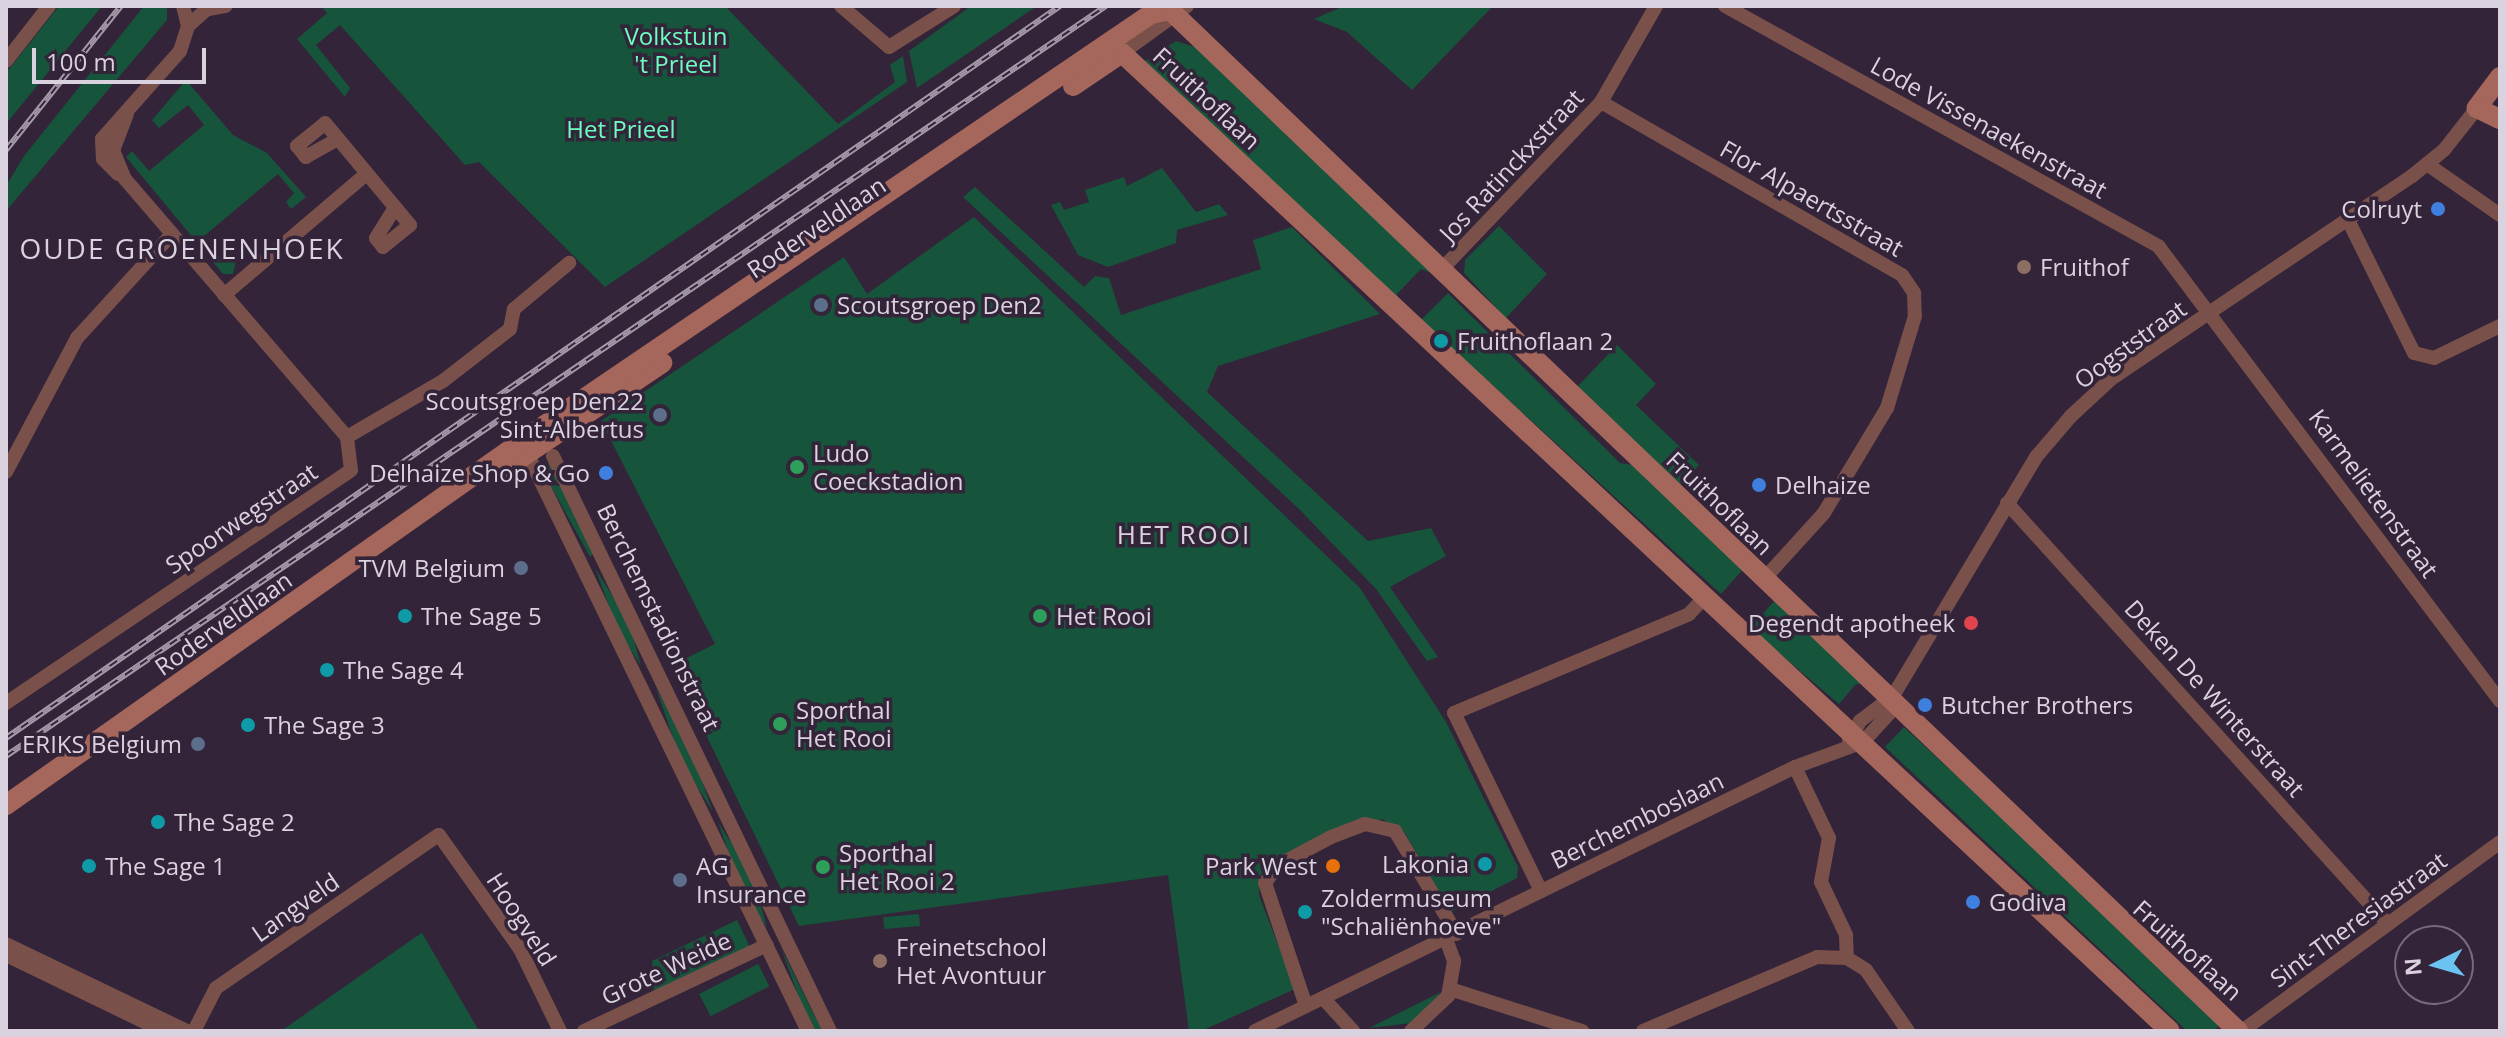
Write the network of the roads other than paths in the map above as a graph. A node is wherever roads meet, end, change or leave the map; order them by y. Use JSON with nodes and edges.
{"nodes":[{"id":1,"x":49,"y":6,"type":"edge"},
{"id":2,"x":183,"y":6,"type":"edge"},
{"id":3,"x":226,"y":6,"type":"edge"},
{"id":4,"x":841,"y":6,"type":"edge"},
{"id":5,"x":954,"y":6,"type":"edge"},
{"id":6,"x":1656,"y":6,"type":"edge"},
{"id":7,"x":1725,"y":6,"type":"edge"},
{"id":8,"x":210,"y":8,"type":"edge"},
{"id":9,"x":1178,"y":9,"type":"edge"},
{"id":10,"x":188,"y":26,"type":"junction"},
{"id":11,"x":1125,"y":32,"type":"junction"},
{"id":12,"x":1122,"y":53,"type":"junction"},
{"id":13,"x":6,"y":61,"type":"edge"},
{"id":14,"x":2500,"y":77,"type":"edge"},
{"id":15,"x":1601,"y":102,"type":"junction"},
{"id":16,"x":2477,"y":108,"type":"junction"},
{"id":17,"x":127,"y":114,"type":"junction"},
{"id":18,"x":2500,"y":119,"type":"edge"},
{"id":19,"x":338,"y":139,"type":"dead end"},
{"id":20,"x":2427,"y":164,"type":"junction"},
{"id":21,"x":366,"y":174,"type":"junction"},
{"id":22,"x":125,"y":179,"type":"junction"},
{"id":23,"x":395,"y":207,"type":"dead end"},
{"id":24,"x":2500,"y":215,"type":"edge"},
{"id":25,"x":2348,"y":220,"type":"junction"},
{"id":26,"x":172,"y":234,"type":"junction"},
{"id":27,"x":569,"y":263,"type":"dead end"},
{"id":28,"x":1438,"y":274,"type":"junction"},
{"id":29,"x":224,"y":295,"type":"junction"},
{"id":30,"x":2212,"y":311,"type":"junction"},
{"id":31,"x":2500,"y":326,"type":"edge"},
{"id":32,"x":347,"y":437,"type":"junction"},
{"id":33,"x":537,"y":445,"type":"junction"},
{"id":34,"x":6,"y":472,"type":"edge"},
{"id":35,"x":2007,"y":503,"type":"junction"},
{"id":36,"x":601,"y":558,"type":"junction"},
{"id":37,"x":584,"y":566,"type":"junction"},
{"id":38,"x":1763,"y":580,"type":"junction"},
{"id":39,"x":1705,"y":597,"type":"junction"},
{"id":40,"x":1890,"y":700,"type":"junction"},
{"id":41,"x":2500,"y":701,"type":"edge"},
{"id":42,"x":6,"y":703,"type":"edge"},
{"id":43,"x":1854,"y":738,"type":"junction"},
{"id":44,"x":1795,"y":767,"type":"junction"},
{"id":45,"x":6,"y":805,"type":"edge"},
{"id":46,"x":725,"y":813,"type":"junction"},
{"id":47,"x":707,"y":822,"type":"junction"},
{"id":48,"x":439,"y":835,"type":"joint"},
{"id":49,"x":2500,"y":842,"type":"edge"},
{"id":50,"x":1541,"y":891,"type":"junction"},
{"id":51,"x":2388,"y":924,"type":"junction"},
{"id":52,"x":1451,"y":937,"type":"junction"},
{"id":53,"x":6,"y":944,"type":"edge"},
{"id":54,"x":767,"y":945,"type":"junction"},
{"id":55,"x":6,"y":955,"type":"edge"},
{"id":56,"x":1847,"y":958,"type":"junction"},
{"id":57,"x":1450,"y":989,"type":"junction"},
{"id":58,"x":102,"y":996,"type":"junction"},
{"id":59,"x":1323,"y":998,"type":"junction"},
{"id":60,"x":1306,"y":1006,"type":"junction"},
{"id":61,"x":163,"y":1031,"type":"edge"},
{"id":62,"x":187,"y":1031,"type":"edge"},
{"id":63,"x":194,"y":1031,"type":"edge"},
{"id":64,"x":560,"y":1031,"type":"edge"},
{"id":65,"x":584,"y":1031,"type":"edge"},
{"id":66,"x":808,"y":1031,"type":"edge"},
{"id":67,"x":830,"y":1031,"type":"edge"},
{"id":68,"x":1255,"y":1031,"type":"edge"},
{"id":69,"x":1353,"y":1031,"type":"edge"},
{"id":70,"x":1412,"y":1031,"type":"edge"},
{"id":71,"x":1582,"y":1031,"type":"edge"},
{"id":72,"x":1643,"y":1031,"type":"edge"},
{"id":73,"x":1908,"y":1031,"type":"edge"},
{"id":74,"x":2170,"y":1031,"type":"edge"},
{"id":75,"x":2240,"y":1031,"type":"edge"}],
"edges":[{"from":1,"to":13,"type":"street"},
{"from":2,"to":10,"type":"street"},
{"from":3,"to":8,"type":"street"},
{"from":4,"to":5,"type":"street"},
{"from":6,"to":15,"type":"street","name":"Jos Ratinckxstraat"},
{"from":7,"to":30,"type":"street","name":"Lode Vissenaekenstraat"},
{"from":8,"to":10,"type":"street"},
{"from":9,"to":11,"type":"street","name":"Roderveldlaan"},
{"from":9,"to":12,"type":"street","name":"Roderveldlaan"},
{"from":9,"to":28,"type":"street","name":"Fruithoflaan"},
{"from":10,"to":17,"type":"street"},
{"from":11,"to":12,"type":"street"},
{"from":11,"to":33,"type":"street","name":"Roderveldlaan"},
{"from":12,"to":33,"type":"street","name":"Roderveldlaan"},
{"from":12,"to":39,"type":"street","name":"Fruithoflaan"},
{"from":14,"to":16,"type":"street"},
{"from":15,"to":28,"type":"street","name":"Jos Ratinckxstraat"},
{"from":15,"to":38,"type":"street","name":"Flor Alpaertsstraat"},
{"from":16,"to":18,"type":"street"},
{"from":16,"to":20,"type":"street","name":"Oogststraat"},
{"from":17,"to":22,"type":"street"},
{"from":17,"to":22,"type":"street"},
{"from":19,"to":21,"type":"street"},
{"from":20,"to":24,"type":"street"},
{"from":20,"to":25,"type":"street","name":"Oogststraat"},
{"from":21,"to":23,"type":"street"},
{"from":21,"to":29,"type":"street"},
{"from":22,"to":26,"type":"street"},
{"from":25,"to":30,"type":"street","name":"Oogststraat"},
{"from":25,"to":31,"type":"street"},
{"from":26,"to":29,"type":"street"},
{"from":26,"to":34,"type":"street"},
{"from":27,"to":32,"type":"street"},
{"from":28,"to":38,"type":"street","name":"Fruithoflaan"},
{"from":29,"to":32,"type":"street"},
{"from":30,"to":35,"type":"street","name":"Oogststraat"},
{"from":30,"to":41,"type":"street","name":"Karmelietenstraat"},
{"from":32,"to":42,"type":"street","name":"Spoorwegstraat"},
{"from":33,"to":36,"type":"street","name":"Berchemstadionstraat"},
{"from":33,"to":37,"type":"street","name":"Berchemstadionstraat"},
{"from":33,"to":45,"type":"street","name":"Roderveldlaan"},
{"from":35,"to":40,"type":"street","name":"Oogststraat"},
{"from":35,"to":51,"type":"street","name":"Deken De Winterstraat"},
{"from":36,"to":37,"type":"street"},
{"from":36,"to":46,"type":"street","name":"Berchemstadionstraat"},
{"from":37,"to":47,"type":"street","name":"Berchemstadionstraat"},
{"from":38,"to":40,"type":"street","name":"Fruithoflaan"},
{"from":39,"to":43,"type":"street","name":"Fruithoflaan"},
{"from":39,"to":50,"type":"street"},
{"from":40,"to":43,"type":"street","name":"Oogststraat"},
{"from":40,"to":75,"type":"street","name":"Fruithoflaan"},
{"from":43,"to":44,"type":"street","name":"Berchemboslaan"},
{"from":43,"to":74,"type":"street","name":"Fruithoflaan"},
{"from":44,"to":50,"type":"street","name":"Berchemboslaan"},
{"from":44,"to":56,"type":"street"},
{"from":46,"to":47,"type":"street"},
{"from":46,"to":67,"type":"street","name":"Berchemstadionstraat"},
{"from":47,"to":54,"type":"street","name":"Berchemstadionstraat"},
{"from":48,"to":63,"type":"street","name":"Langveld"},
{"from":48,"to":64,"type":"street","name":"Hoogveld"},
{"from":49,"to":51,"type":"street","name":"Sint-Theresiastraat"},
{"from":50,"to":52,"type":"street","name":"Berchemboslaan"},
{"from":51,"to":75,"type":"street","name":"Sint-Theresiastraat"},
{"from":52,"to":57,"type":"street"},
{"from":52,"to":59,"type":"street","name":"Berchemboslaan"},
{"from":52,"to":60,"type":"street"},
{"from":53,"to":58,"type":"street"},
{"from":54,"to":65,"type":"street","name":"Grote Weide"},
{"from":54,"to":66,"type":"street","name":"Berchemstadionstraat"},
{"from":55,"to":58,"type":"street"},
{"from":56,"to":72,"type":"street"},
{"from":56,"to":73,"type":"street"},
{"from":57,"to":70,"type":"street"},
{"from":57,"to":71,"type":"street"},
{"from":58,"to":61,"type":"street"},
{"from":58,"to":62,"type":"street"},
{"from":59,"to":60,"type":"street","name":"Berchemboslaan"},
{"from":59,"to":69,"type":"street"},
{"from":60,"to":68,"type":"street","name":"Berchemboslaan"}]}
